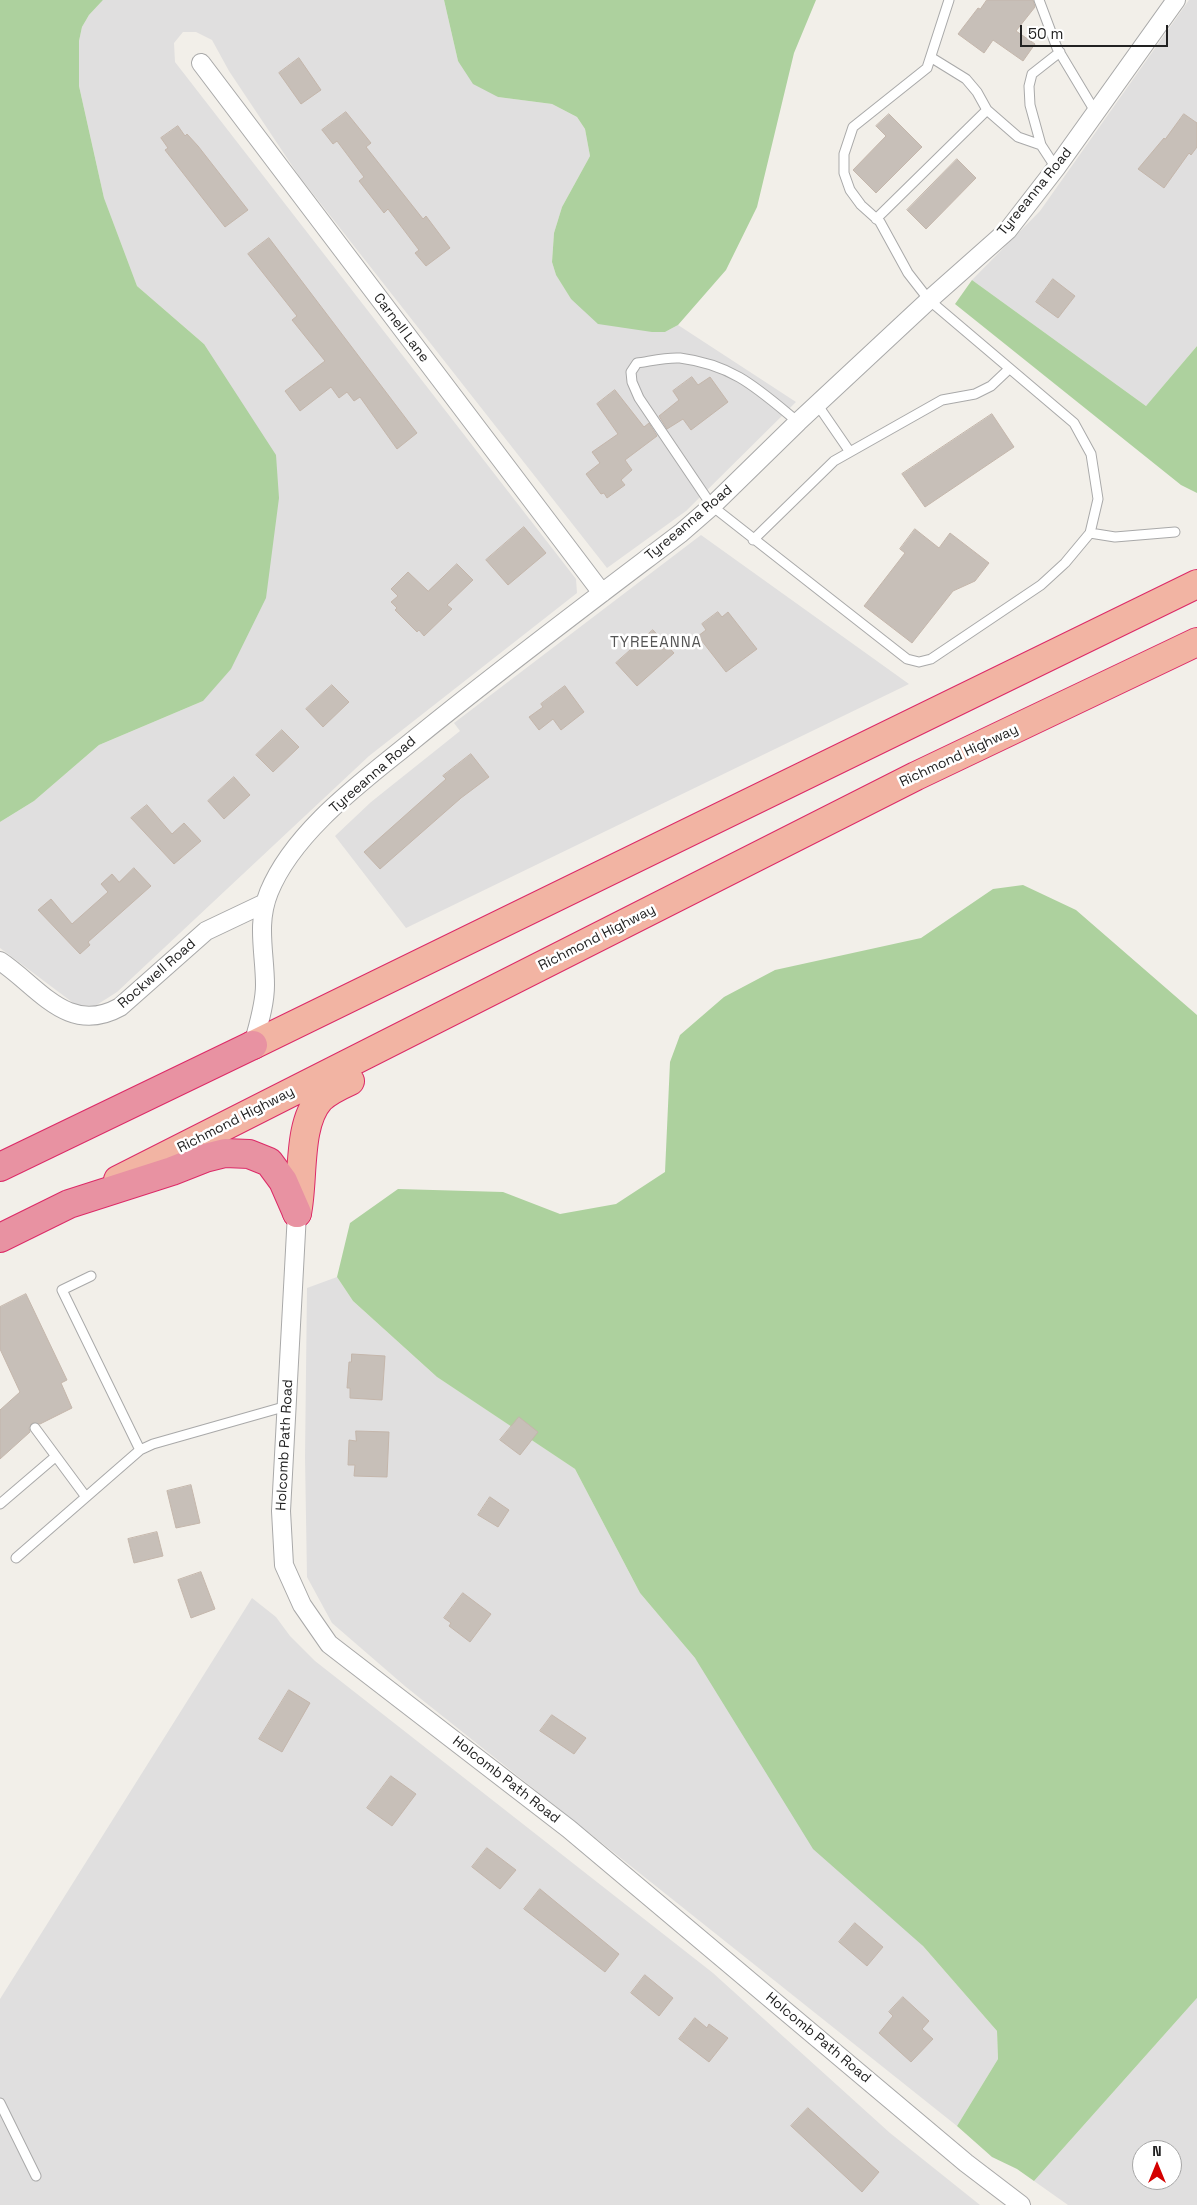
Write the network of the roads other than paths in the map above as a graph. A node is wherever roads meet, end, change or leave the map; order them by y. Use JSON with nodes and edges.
{"nodes":[{"id":1,"x":949,"y":0,"type":"edge"},
{"id":2,"x":1039,"y":0,"type":"edge"},
{"id":3,"x":1176,"y":0,"type":"edge"},
{"id":4,"x":1060,"y":52,"type":"junction"},
{"id":5,"x":932,"y":58,"type":"junction"},
{"id":6,"x":201,"y":63,"type":"dead end"},
{"id":7,"x":987,"y":110,"type":"junction"},
{"id":8,"x":1096,"y":113,"type":"junction"},
{"id":9,"x":1041,"y":145,"type":"junction"},
{"id":10,"x":1056,"y":168,"type":"junction"},
{"id":11,"x":876,"y":219,"type":"junction"},
{"id":12,"x":929,"y":300,"type":"junction"},
{"id":13,"x":1009,"y":369,"type":"junction"},
{"id":14,"x":817,"y":404,"type":"junction"},
{"id":15,"x":798,"y":422,"type":"junction"},
{"id":16,"x":850,"y":452,"type":"junction"},
{"id":17,"x":712,"y":506,"type":"junction"},
{"id":18,"x":1175,"y":532,"type":"dead end"},
{"id":19,"x":1090,"y":533,"type":"junction"},
{"id":20,"x":753,"y":540,"type":"junction"},
{"id":21,"x":1197,"y":584,"type":"edge"},
{"id":22,"x":602,"y":593,"type":"junction"},
{"id":23,"x":1197,"y":642,"type":"edge"},
{"id":24,"x":1033,"y":721,"type":"junction"},
{"id":25,"x":265,"y":903,"type":"junction"},
{"id":26,"x":0,"y":961,"type":"edge"},
{"id":27,"x":253,"y":1045,"type":"junction"},
{"id":28,"x":0,"y":1167,"type":"edge"},
{"id":29,"x":69,"y":1204,"type":"junction"},
{"id":30,"x":297,"y":1213,"type":"junction"},
{"id":31,"x":0,"y":1238,"type":"edge"},
{"id":32,"x":91,"y":1276,"type":"dead end"},
{"id":33,"x":287,"y":1406,"type":"junction"},
{"id":34,"x":35,"y":1428,"type":"dead end"},
{"id":35,"x":140,"y":1450,"type":"junction"},
{"id":36,"x":55,"y":1457,"type":"junction"},
{"id":37,"x":86,"y":1497,"type":"junction"},
{"id":38,"x":0,"y":1504,"type":"edge"},
{"id":39,"x":16,"y":1558,"type":"dead end"},
{"id":40,"x":0,"y":2103,"type":"edge"},
{"id":41,"x":36,"y":2176,"type":"dead end"},
{"id":42,"x":1021,"y":2205,"type":"edge"}],
"edges":[{"from":1,"to":5,"type":"lane"},
{"from":2,"to":4,"type":"lane"},
{"from":3,"to":8,"type":"street","name":"Tyreeanna Road"},
{"from":4,"to":8,"type":"lane"},
{"from":4,"to":9,"type":"lane"},
{"from":5,"to":7,"type":"lane"},
{"from":5,"to":11,"type":"lane"},
{"from":6,"to":22,"type":"street","name":"Carnell Lane"},
{"from":7,"to":9,"type":"lane"},
{"from":7,"to":11,"type":"lane"},
{"from":8,"to":10,"type":"street","name":"Tyreeanna Road"},
{"from":9,"to":10,"type":"lane"},
{"from":10,"to":12,"type":"street","name":"Tyreeanna Road"},
{"from":11,"to":12,"type":"lane"},
{"from":12,"to":13,"type":"lane"},
{"from":12,"to":14,"type":"street","name":"Tyreeanna Road"},
{"from":13,"to":16,"type":"lane"},
{"from":13,"to":19,"type":"lane"},
{"from":14,"to":15,"type":"street","name":"Tyreeanna Road"},
{"from":14,"to":16,"type":"lane"},
{"from":15,"to":17,"type":"street","name":"Tyreeanna Road"},
{"from":15,"to":17,"type":"lane"},
{"from":16,"to":20,"type":"lane"},
{"from":17,"to":20,"type":"lane"},
{"from":17,"to":22,"type":"street","name":"Tyreeanna Road"},
{"from":18,"to":19,"type":"lane"},
{"from":19,"to":20,"type":"lane"},
{"from":21,"to":27,"type":"highway"},
{"from":22,"to":25,"type":"street","name":"Tyreeanna Road"},
{"from":23,"to":24,"type":"highway","name":"Richmond Highway"},
{"from":24,"to":29,"type":"highway","name":"Richmond Highway"},
{"from":24,"to":30,"type":"highway"},
{"from":25,"to":26,"type":"street","name":"Rockwell Road"},
{"from":25,"to":27,"type":"street","name":"Tyreeanna Road"},
{"from":27,"to":28,"type":"highway"},
{"from":29,"to":30,"type":"highway"},
{"from":29,"to":31,"type":"highway","name":"Richmond Highway"},
{"from":30,"to":33,"type":"street","name":"Holcomb Path Road"},
{"from":32,"to":35,"type":"lane"},
{"from":33,"to":35,"type":"lane"},
{"from":33,"to":42,"type":"street","name":"Holcomb Path Road"},
{"from":34,"to":36,"type":"lane"},
{"from":35,"to":37,"type":"lane"},
{"from":36,"to":37,"type":"lane"},
{"from":36,"to":38,"type":"lane"},
{"from":37,"to":39,"type":"lane"},
{"from":40,"to":41,"type":"lane"}]}
